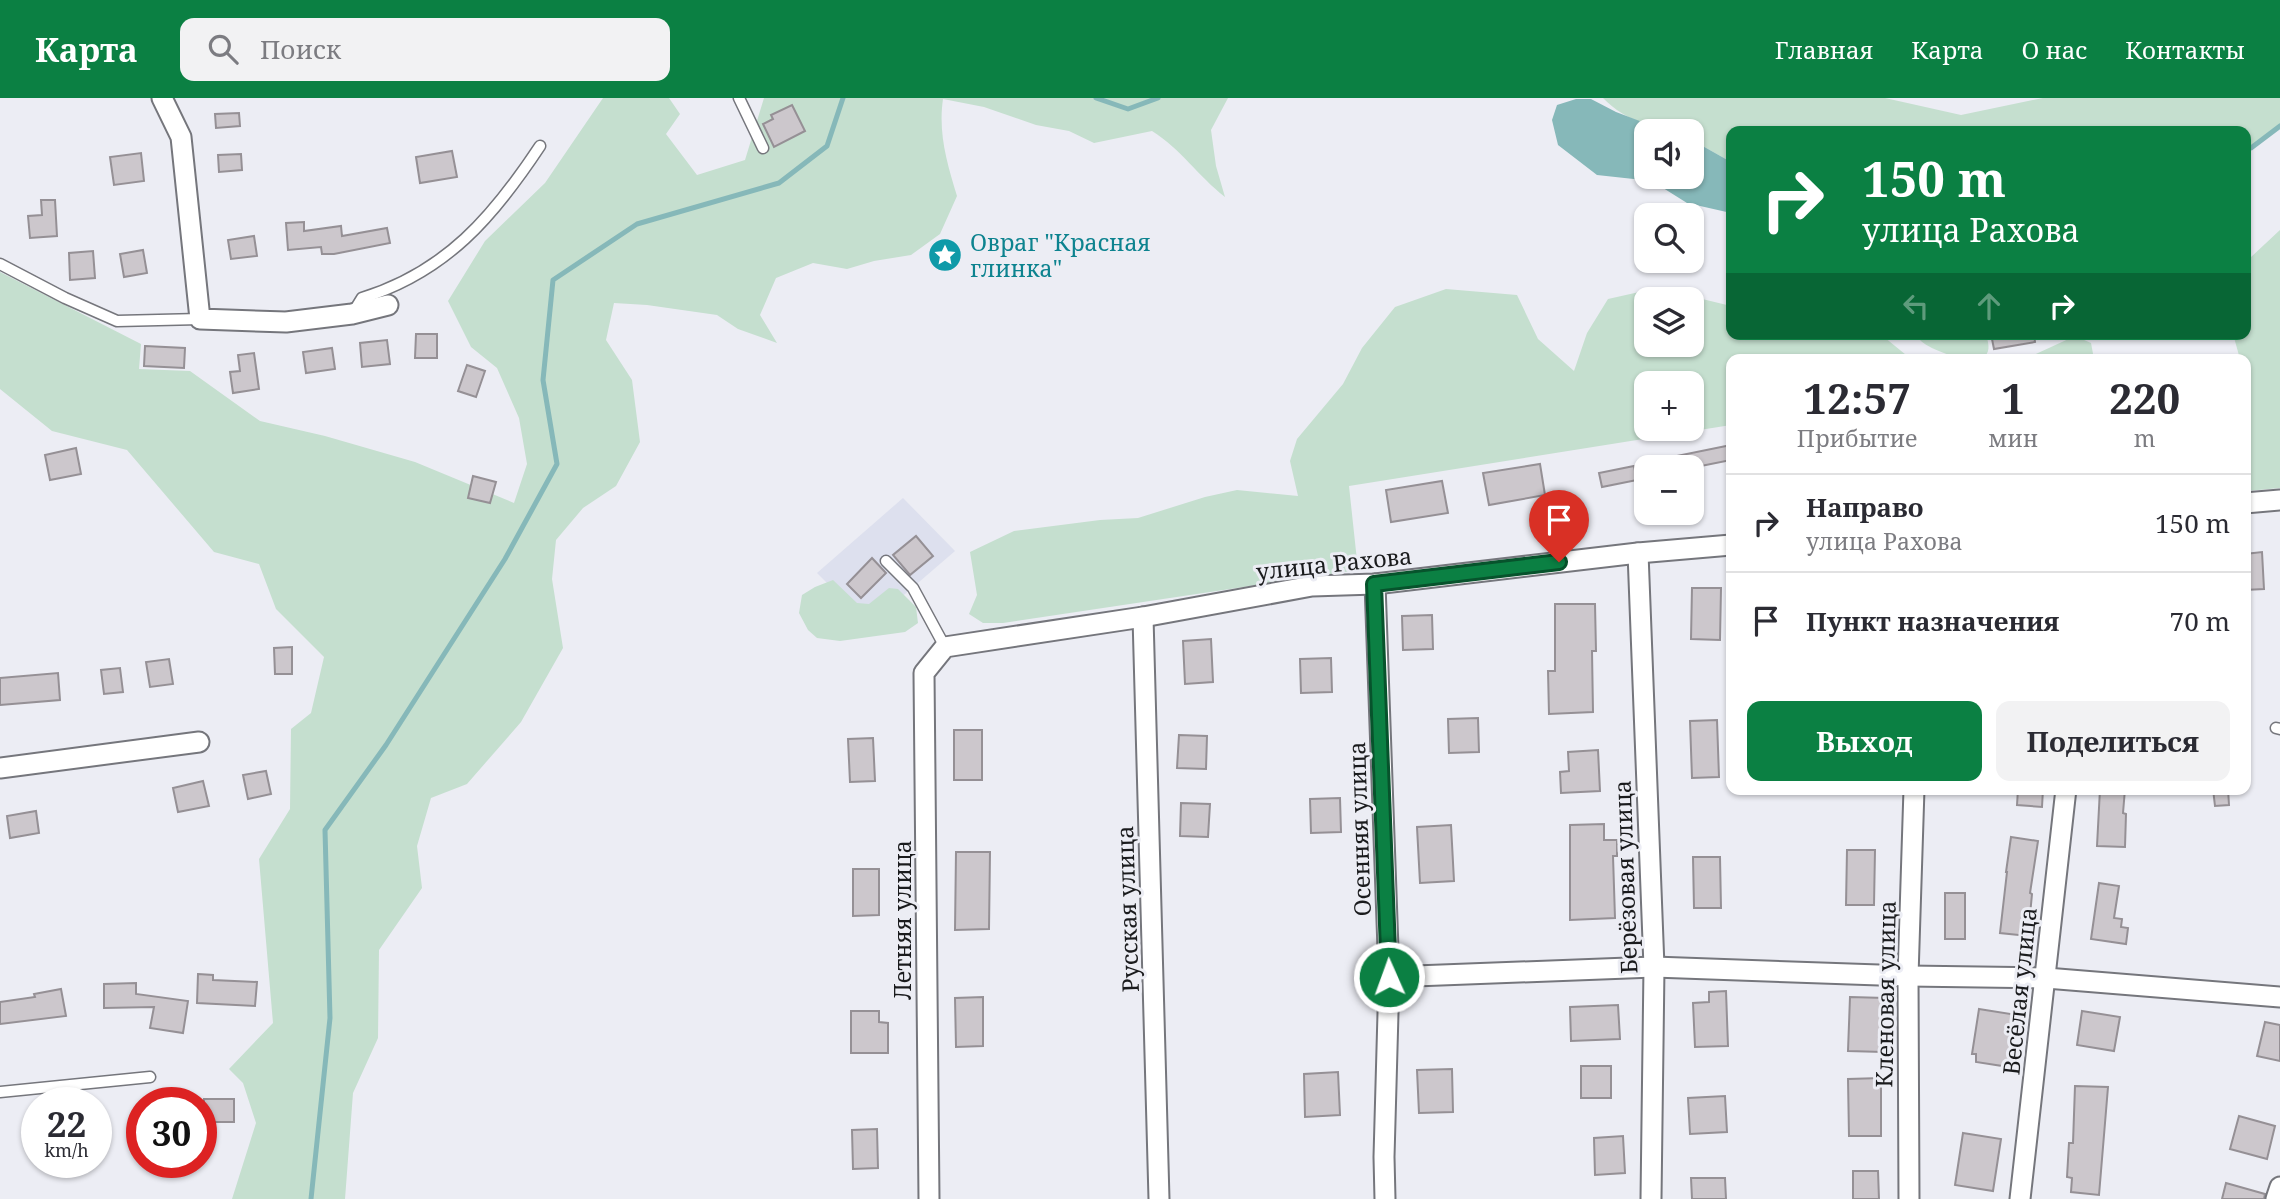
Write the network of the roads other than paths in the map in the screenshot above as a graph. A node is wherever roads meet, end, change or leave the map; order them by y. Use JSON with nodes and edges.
{"nodes":[{"id":1,"x":162,"y":98,"type":"edge"},
{"id":2,"x":739,"y":98,"type":"edge"},
{"id":3,"x":540,"y":146,"type":"dead end"},
{"id":4,"x":763,"y":148,"type":"dead end"},
{"id":5,"x":0,"y":264,"type":"edge"},
{"id":6,"x":388,"y":305,"type":"dead end"},
{"id":7,"x":352,"y":314,"type":"junction"},
{"id":8,"x":200,"y":319,"type":"junction"},
{"id":9,"x":2280,"y":500,"type":"edge"},
{"id":10,"x":2251,"y":502,"type":"edge"},
{"id":11,"x":1726,"y":545,"type":"edge"},
{"id":12,"x":1638,"y":553,"type":"junction"},
{"id":13,"x":886,"y":561,"type":"dead end"},
{"id":14,"x":1374,"y":584,"type":"junction"},
{"id":15,"x":1143,"y":617,"type":"junction"},
{"id":16,"x":945,"y":647,"type":"junction"},
{"id":17,"x":200,"y":742,"type":"dead end"},
{"id":18,"x":0,"y":768,"type":"edge"},
{"id":19,"x":1913,"y":795,"type":"edge"},
{"id":20,"x":2065,"y":795,"type":"edge"},
{"id":21,"x":1654,"y":967,"type":"junction"},
{"id":22,"x":1908,"y":976,"type":"junction"},
{"id":23,"x":1389,"y":977,"type":"junction"},
{"id":24,"x":2046,"y":978,"type":"junction"},
{"id":25,"x":2280,"y":997,"type":"edge"},
{"id":26,"x":150,"y":1077,"type":"dead end"},
{"id":27,"x":0,"y":1092,"type":"edge"},
{"id":28,"x":2280,"y":1187,"type":"edge"},
{"id":29,"x":929,"y":1199,"type":"edge"},
{"id":30,"x":1159,"y":1199,"type":"edge"},
{"id":31,"x":1385,"y":1199,"type":"edge"},
{"id":32,"x":1651,"y":1199,"type":"edge"},
{"id":33,"x":1909,"y":1199,"type":"edge"},
{"id":34,"x":2020,"y":1199,"type":"edge"},
{"id":35,"x":2276,"y":1199,"type":"edge"}],
"edges":[{"from":1,"to":8,"type":"street"},
{"from":2,"to":4,"type":"lane"},
{"from":3,"to":7,"type":"lane"},
{"from":5,"to":8,"type":"lane"},
{"from":6,"to":7,"type":"street"},
{"from":7,"to":8,"type":"street"},
{"from":9,"to":10,"type":"street"},
{"from":11,"to":12,"type":"street","name":"улица Рахова"},
{"from":12,"to":14,"type":"street","name":"улица Рахова"},
{"from":12,"to":21,"type":"street","name":"Берёзовая улица"},
{"from":13,"to":16,"type":"lane"},
{"from":14,"to":15,"type":"street","name":"улица Рахова"},
{"from":14,"to":23,"type":"street","name":"Осенняя улица"},
{"from":15,"to":16,"type":"street","name":"улица Рахова"},
{"from":15,"to":30,"type":"street","name":"Русская улица"},
{"from":16,"to":29,"type":"street","name":"Летняя улица"},
{"from":17,"to":18,"type":"street"},
{"from":19,"to":22,"type":"street","name":"Кленовая улица"},
{"from":20,"to":24,"type":"street","name":"Весёлая улица"},
{"from":21,"to":22,"type":"street"},
{"from":21,"to":23,"type":"street"},
{"from":21,"to":32,"type":"street","name":"Берёзовая улица"},
{"from":22,"to":24,"type":"street"},
{"from":22,"to":33,"type":"street","name":"Кленовая улица"},
{"from":23,"to":31,"type":"street","name":"Осенняя улица"},
{"from":24,"to":25,"type":"street"},
{"from":24,"to":34,"type":"street","name":"Весёлая улица"},
{"from":26,"to":27,"type":"lane"},
{"from":28,"to":35,"type":"street"}]}
